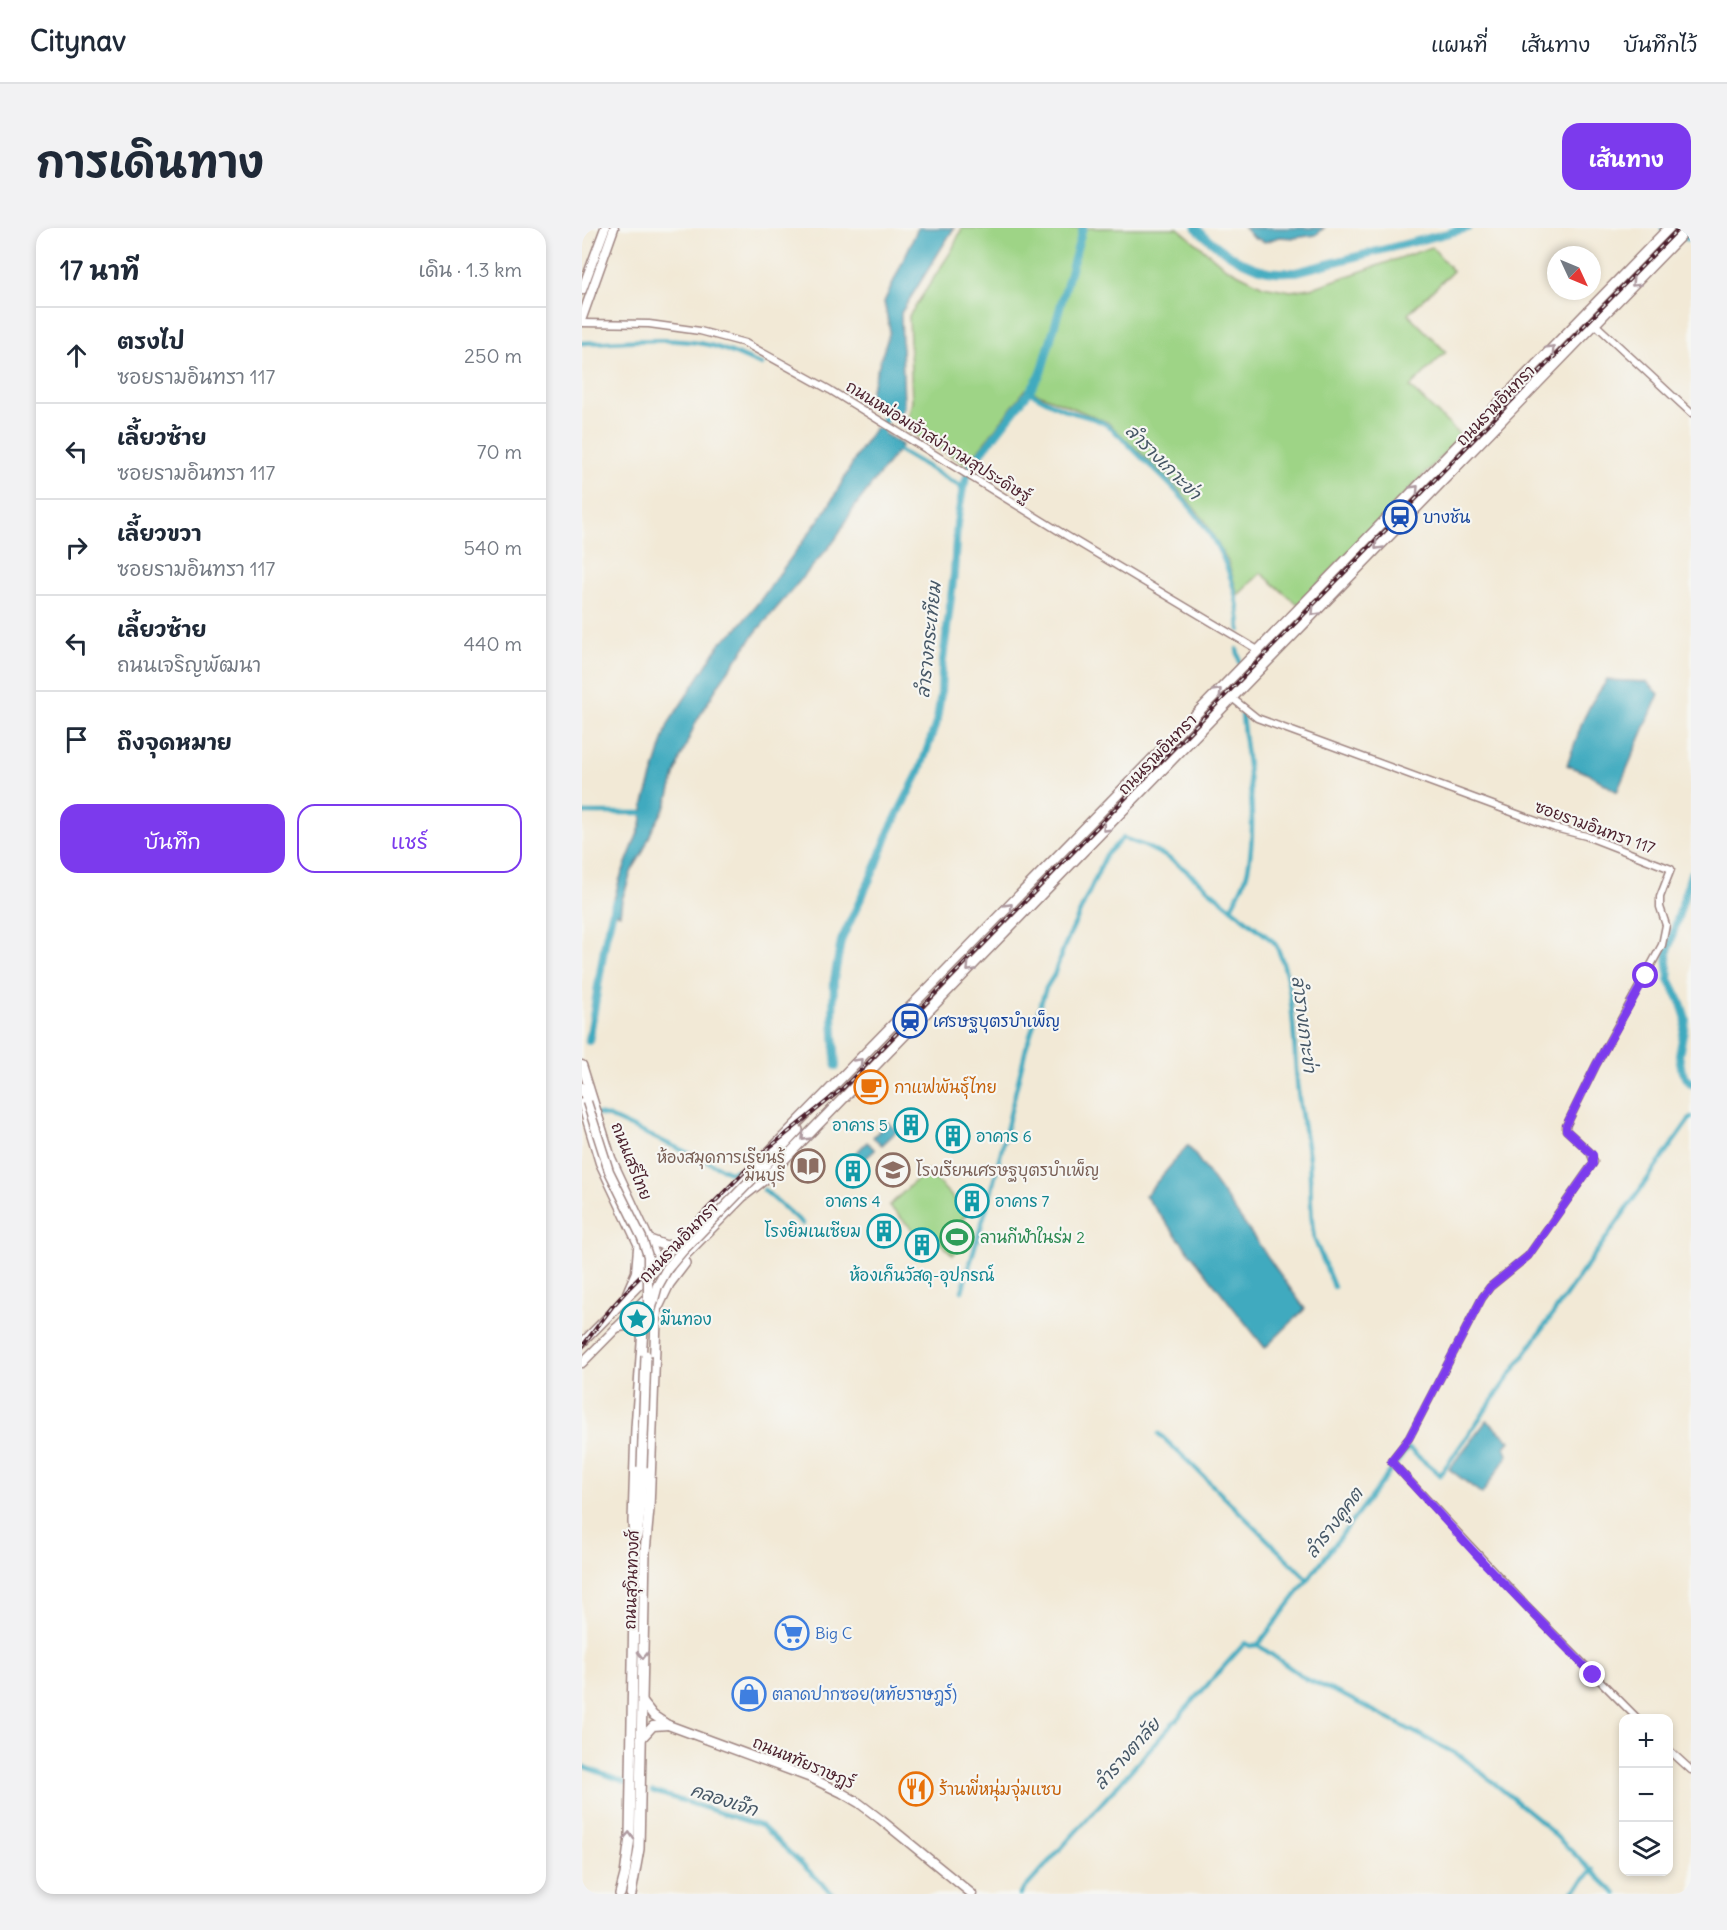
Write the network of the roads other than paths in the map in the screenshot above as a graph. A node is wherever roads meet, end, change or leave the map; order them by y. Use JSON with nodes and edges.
{"nodes":[{"id":1,"x":605,"y":228,"type":"edge"},
{"id":2,"x":614,"y":228,"type":"edge"},
{"id":3,"x":1688,"y":228,"type":"edge"},
{"id":4,"x":1666,"y":232,"type":"edge"},
{"id":5,"x":582,"y":290,"type":"edge"},
{"id":6,"x":582,"y":318,"type":"edge"},
{"id":7,"x":582,"y":322,"type":"edge"},
{"id":8,"x":1595,"y":324,"type":"junction"},
{"id":9,"x":1691,"y":413,"type":"edge"},
{"id":10,"x":1342,"y":563,"type":"junction"},
{"id":11,"x":1353,"y":573,"type":"junction"},
{"id":12,"x":1258,"y":650,"type":"junction"},
{"id":13,"x":1232,"y":698,"type":"junction"},
{"id":14,"x":582,"y":1065,"type":"edge"},
{"id":15,"x":582,"y":1087,"type":"edge"},
{"id":16,"x":588,"y":1104,"type":"edge"},
{"id":17,"x":818,"y":1104,"type":"junction"},
{"id":18,"x":760,"y":1177,"type":"junction"},
{"id":19,"x":621,"y":1180,"type":"junction"},
{"id":20,"x":610,"y":1184,"type":"junction"},
{"id":21,"x":707,"y":1215,"type":"junction"},
{"id":22,"x":716,"y":1223,"type":"junction"},
{"id":23,"x":650,"y":1240,"type":"junction"},
{"id":24,"x":638,"y":1241,"type":"junction"},
{"id":25,"x":680,"y":1242,"type":"junction"},
{"id":26,"x":658,"y":1266,"type":"junction"},
{"id":27,"x":646,"y":1278,"type":"junction"},
{"id":28,"x":657,"y":1285,"type":"junction"},
{"id":29,"x":645,"y":1299,"type":"junction"},
{"id":30,"x":623,"y":1302,"type":"junction"},
{"id":31,"x":657,"y":1312,"type":"junction"},
{"id":32,"x":647,"y":1326,"type":"junction"},
{"id":33,"x":616,"y":1329,"type":"junction"},
{"id":34,"x":582,"y":1343,"type":"edge"},
{"id":35,"x":582,"y":1363,"type":"edge"},
{"id":36,"x":654,"y":1366,"type":"junction"},
{"id":37,"x":639,"y":1369,"type":"junction"},
{"id":38,"x":635,"y":1550,"type":"junction"},
{"id":39,"x":642,"y":1701,"type":"junction"},
{"id":40,"x":1631,"y":1714,"type":"edge"},
{"id":41,"x":669,"y":1725,"type":"junction"},
{"id":42,"x":641,"y":1739,"type":"junction"},
{"id":43,"x":1673,"y":1754,"type":"edge"},
{"id":44,"x":1691,"y":1770,"type":"edge"},
{"id":45,"x":620,"y":1894,"type":"edge"},
{"id":46,"x":631,"y":1894,"type":"edge"},
{"id":47,"x":972,"y":1894,"type":"edge"}],
"edges":[{"from":1,"to":5,"type":"main road"},
{"from":2,"to":6,"type":"main road"},
{"from":3,"to":8,"type":"highway","name":"ถนนรามอินทรา","one_way":true},
{"from":10,"to":4,"type":"highway","name":"ถนนรามอินทรา","one_way":true},
{"from":7,"to":12,"type":"street","name":"ถนนหม่อมเจ้าสง่างามสุประดิษฐ์"},
{"from":8,"to":9,"type":"street"},
{"from":8,"to":11,"type":"highway","name":"ถนนรามอินทรา","one_way":true},
{"from":10,"to":11,"type":"highway"},
{"from":10,"to":12,"type":"highway","name":"ถนนรามอินทรา"},
{"from":11,"to":13,"type":"highway","name":"ถนนรามอินทรา","one_way":true},
{"from":17,"to":12,"type":"highway","name":"ถนนรามอินทรา","one_way":true},
{"from":13,"to":18,"type":"highway","name":"ถนนรามอินทรา","one_way":true},
{"from":13,"to":40,"type":"street","name":"ซอยรามอินทรา 117"},
{"from":14,"to":16,"type":"main road","name":"ถนนเสรีไทย"},
{"from":15,"to":16,"type":"main road"},
{"from":16,"to":19,"type":"main road","name":"ถนนเสรีไทย"},
{"from":16,"to":20,"type":"main road","name":"ถนนเสรีไทย"},
{"from":16,"to":32,"type":"main road","bridge":true},
{"from":17,"to":18,"type":"highway"},
{"from":17,"to":21,"type":"highway","name":"ถนนรามอินทรา"},
{"from":18,"to":22,"type":"highway","name":"ถนนรามอินทรา"},
{"from":18,"to":31,"type":"highway"},
{"from":18,"to":32,"type":"highway","bridge":true},
{"from":19,"to":20,"type":"main road"},
{"from":19,"to":23,"type":"main road","name":"ถนนเสรีไทย"},
{"from":20,"to":24,"type":"main road","name":"ถนนเสรีไทย"},
{"from":21,"to":22,"type":"highway"},
{"from":21,"to":25,"type":"highway","name":"ถนนรามอินทรา"},
{"from":22,"to":28,"type":"highway","name":"ถนนรามอินทรา"},
{"from":23,"to":25,"type":"highway"},
{"from":23,"to":26,"type":"main road","name":"ถนนเสรีไทย"},
{"from":24,"to":27,"type":"main road","name":"ถนนเสรีไทย"},
{"from":24,"to":30,"type":"main road"},
{"from":25,"to":26,"type":"highway","name":"ถนนรามอินทรา"},
{"from":26,"to":27,"type":"highway","name":"ถนนรามอินทรา"},
{"from":26,"to":28,"type":"highway","name":"ถนนสุวินทวงศ์"},
{"from":27,"to":29,"type":"highway","name":"ถนนสุวินทวงศ์"},
{"from":27,"to":30,"type":"main road"},
{"from":28,"to":29,"type":"highway","name":"ถนนรามอินทรา"},
{"from":28,"to":31,"type":"highway","name":"ถนนสุวินทวงศ์"},
{"from":29,"to":32,"type":"highway","name":"ถนนสุวินทวงศ์"},
{"from":29,"to":33,"type":"main road"},
{"from":30,"to":34,"type":"main road"},
{"from":31,"to":32,"type":"highway","name":"ถนนสุวินทวงศ์"},
{"from":32,"to":33,"type":"main road"},
{"from":32,"to":36,"type":"highway","name":"ถนนสุวินทวงศ์"},
{"from":32,"to":37,"type":"highway","name":"ถนนสุวินทวงศ์"},
{"from":32,"to":38,"type":"highway","bridge":true},
{"from":33,"to":35,"type":"main road"},
{"from":36,"to":37,"type":"highway"},
{"from":36,"to":39,"type":"highway","name":"ถนนสุวินทวงศ์","one_way":true},
{"from":37,"to":38,"type":"highway","name":"ถนนสุวินทวงศ์"},
{"from":45,"to":38,"type":"highway","name":"ถนนสุวินทวงศ์","one_way":true},
{"from":39,"to":41,"type":"main road","name":"ถนนหทัยราษฎร์"},
{"from":39,"to":42,"type":"highway","name":"ถนนสุวินทวงศ์"},
{"from":41,"to":42,"type":"main road"},
{"from":41,"to":47,"type":"main road","name":"ถนนหทัยราษฎร์"},
{"from":42,"to":46,"type":"highway","name":"ถนนสุวินทวงศ์"},
{"from":43,"to":44,"type":"street"}]}
